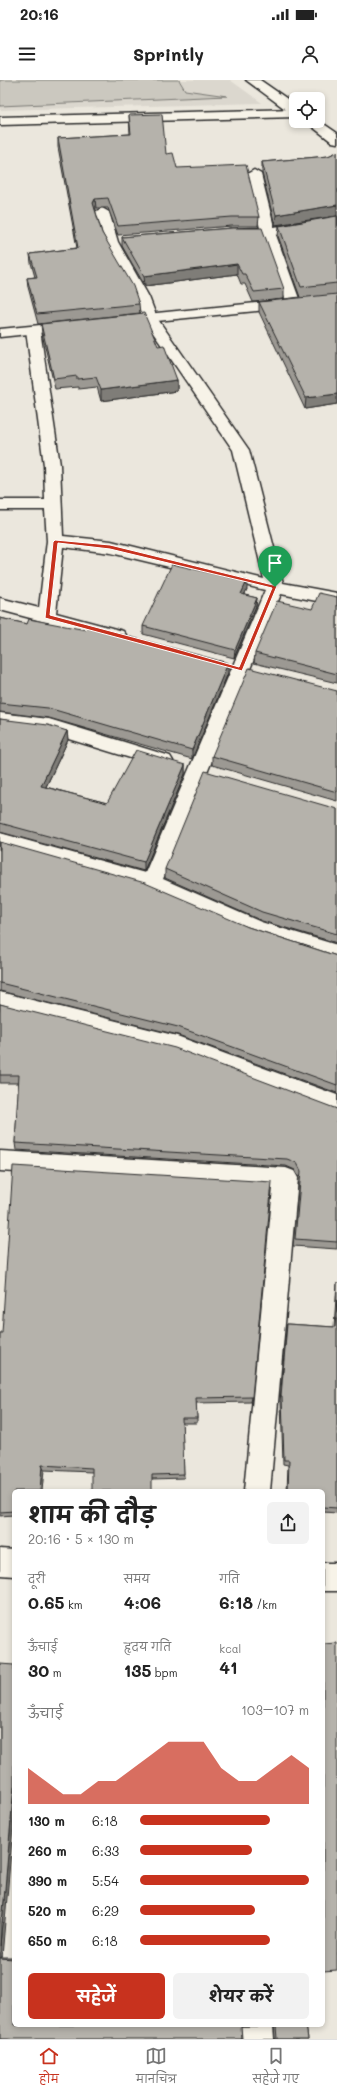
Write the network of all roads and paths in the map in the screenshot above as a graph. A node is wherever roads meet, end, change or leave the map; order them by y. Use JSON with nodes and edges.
{"nodes":[{"id":1,"x":252,"y":80,"type":"edge"},
{"id":2,"x":289,"y":107,"type":"edge"},
{"id":3,"x":289,"y":112,"type":"edge"},
{"id":4,"x":0,"y":121,"type":"edge"},
{"id":5,"x":321,"y":128,"type":"edge"},
{"id":6,"x":337,"y":140,"type":"edge"},
{"id":7,"x":254,"y":174,"type":"dead end"},
{"id":8,"x":102,"y":212,"type":"edge"},
{"id":9,"x":337,"y":220,"type":"edge"},
{"id":10,"x":268,"y":232,"type":"junction"},
{"id":11,"x":217,"y":233,"type":"edge"},
{"id":12,"x":126,"y":241,"type":"edge"},
{"id":13,"x":111,"y":242,"type":"junction"},
{"id":14,"x":337,"y":299,"type":"edge"},
{"id":15,"x":294,"y":304,"type":"junction"},
{"id":16,"x":150,"y":318,"type":"junction"},
{"id":17,"x":103,"y":323,"type":"edge"},
{"id":18,"x":88,"y":324,"type":"edge"},
{"id":19,"x":32,"y":330,"type":"junction"},
{"id":20,"x":0,"y":333,"type":"edge"},
{"id":21,"x":0,"y":505,"type":"edge"},
{"id":22,"x":54,"y":505,"type":"junction"},
{"id":23,"x":55,"y":542,"type":"junction"},
{"id":24,"x":275,"y":587,"type":"junction"},
{"id":25,"x":337,"y":599,"type":"edge"},
{"id":26,"x":0,"y":604,"type":"edge"},
{"id":27,"x":47,"y":616,"type":"junction"},
{"id":28,"x":132,"y":638,"type":"edge"},
{"id":29,"x":0,"y":720,"type":"edge"},
{"id":30,"x":198,"y":771,"type":"junction"},
{"id":31,"x":218,"y":776,"type":"edge"},
{"id":32,"x":0,"y":841,"type":"edge"},
{"id":33,"x":151,"y":883,"type":"junction"},
{"id":34,"x":337,"y":954,"type":"edge"},
{"id":35,"x":0,"y":1001,"type":"edge"},
{"id":36,"x":337,"y":1105,"type":"edge"},
{"id":37,"x":0,"y":1161,"type":"edge"},
{"id":38,"x":257,"y":1489,"type":"edge"},
{"id":39,"x":0,"y":1562,"type":"edge"},
{"id":40,"x":12,"y":1562,"type":"edge"},
{"id":41,"x":325,"y":1576,"type":"edge"},
{"id":42,"x":337,"y":1577,"type":"edge"},
{"id":43,"x":257,"y":2027,"type":"edge"},
{"id":44,"x":258,"y":2039,"type":"edge"}],
"edges":[{"from":1,"to":2,"type":"street"},
{"from":3,"to":4,"type":"street"},
{"from":5,"to":6,"type":"street"},
{"from":7,"to":10,"type":"street"},
{"from":8,"to":13,"type":"street"},
{"from":9,"to":10,"type":"street"},
{"from":10,"to":11,"type":"street"},
{"from":10,"to":15,"type":"street"},
{"from":12,"to":13,"type":"street"},
{"from":13,"to":16,"type":"street"},
{"from":14,"to":15,"type":"street"},
{"from":15,"to":16,"type":"street"},
{"from":16,"to":17,"type":"street"},
{"from":16,"to":24,"type":"street"},
{"from":18,"to":19,"type":"street"},
{"from":19,"to":20,"type":"street"},
{"from":19,"to":22,"type":"street"},
{"from":21,"to":22,"type":"street"},
{"from":22,"to":23,"type":"street"},
{"from":23,"to":24,"type":"street"},
{"from":23,"to":27,"type":"street"},
{"from":24,"to":25,"type":"street"},
{"from":24,"to":30,"type":"street"},
{"from":26,"to":27,"type":"street"},
{"from":27,"to":28,"type":"street"},
{"from":29,"to":30,"type":"street"},
{"from":30,"to":31,"type":"street"},
{"from":30,"to":33,"type":"street"},
{"from":32,"to":33,"type":"street"},
{"from":33,"to":34,"type":"street"},
{"from":35,"to":36,"type":"street"},
{"from":37,"to":38,"type":"street"},
{"from":39,"to":40,"type":"street"},
{"from":41,"to":42,"type":"street"},
{"from":43,"to":44,"type":"street"}]}
